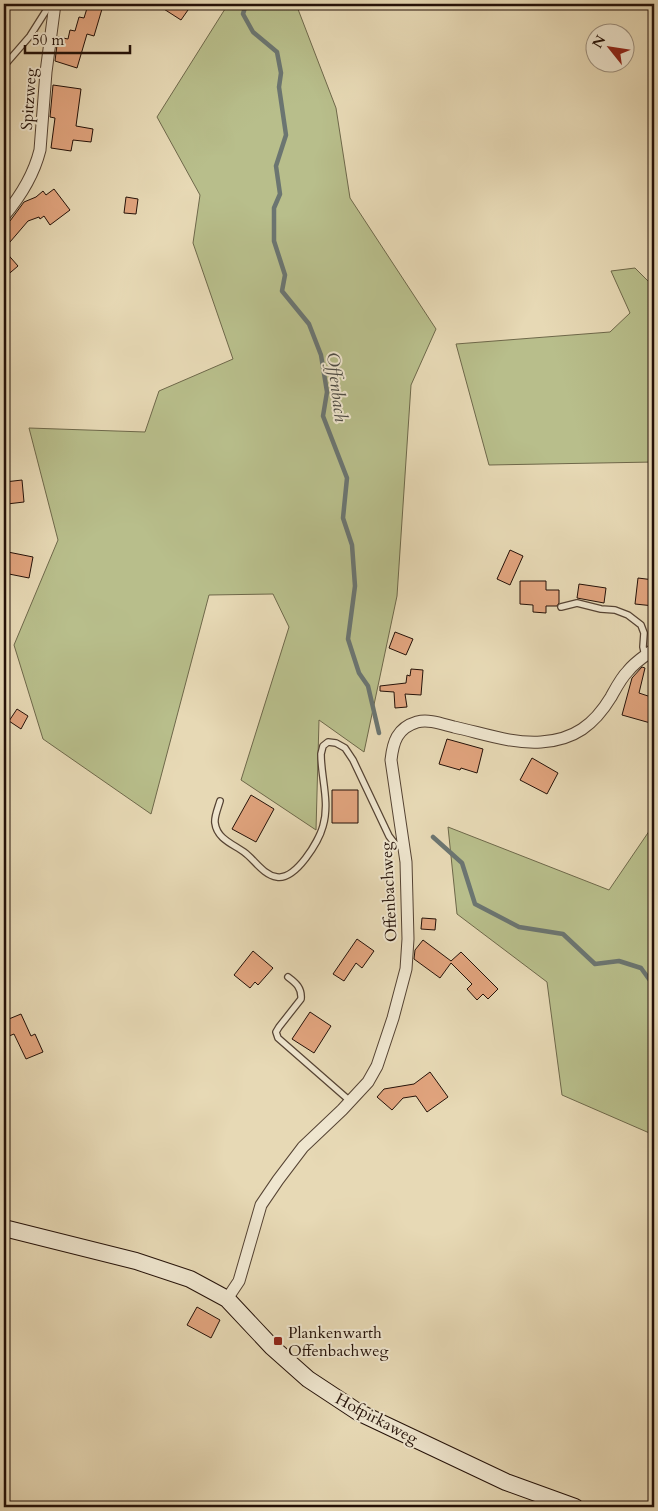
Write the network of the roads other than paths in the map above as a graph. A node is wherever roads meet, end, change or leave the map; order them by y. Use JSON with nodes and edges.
{"nodes":[{"id":1,"x":53,"y":4,"type":"edge"},
{"id":2,"x":4,"y":66,"type":"edge"},
{"id":3,"x":4,"y":216,"type":"edge"},
{"id":4,"x":561,"y":607,"type":"dead end"},
{"id":5,"x":649,"y":652,"type":"edge"},
{"id":6,"x":220,"y":801,"type":"dead end"},
{"id":7,"x":404,"y":848,"type":"junction"},
{"id":8,"x":288,"y":977,"type":"dead end"},
{"id":9,"x":350,"y":1101,"type":"junction"},
{"id":10,"x":4,"y":1228,"type":"edge"},
{"id":11,"x":227,"y":1299,"type":"junction"},
{"id":12,"x":575,"y":1507,"type":"edge"}],
"edges":[{"from":1,"to":2,"type":"lane"},
{"from":1,"to":3,"type":"street","name":"Spitzweg"},
{"from":4,"to":5,"type":"lane"},
{"from":5,"to":7,"type":"street","name":"Offenbachweg"},
{"from":6,"to":7,"type":"lane"},
{"from":7,"to":9,"type":"street","name":"Offenbachweg"},
{"from":8,"to":9,"type":"lane"},
{"from":9,"to":11,"type":"street","name":"Offenbachweg"},
{"from":10,"to":11,"type":"street","name":"Hofpirkaweg"},
{"from":11,"to":12,"type":"street","name":"Hofpirkaweg"}]}
